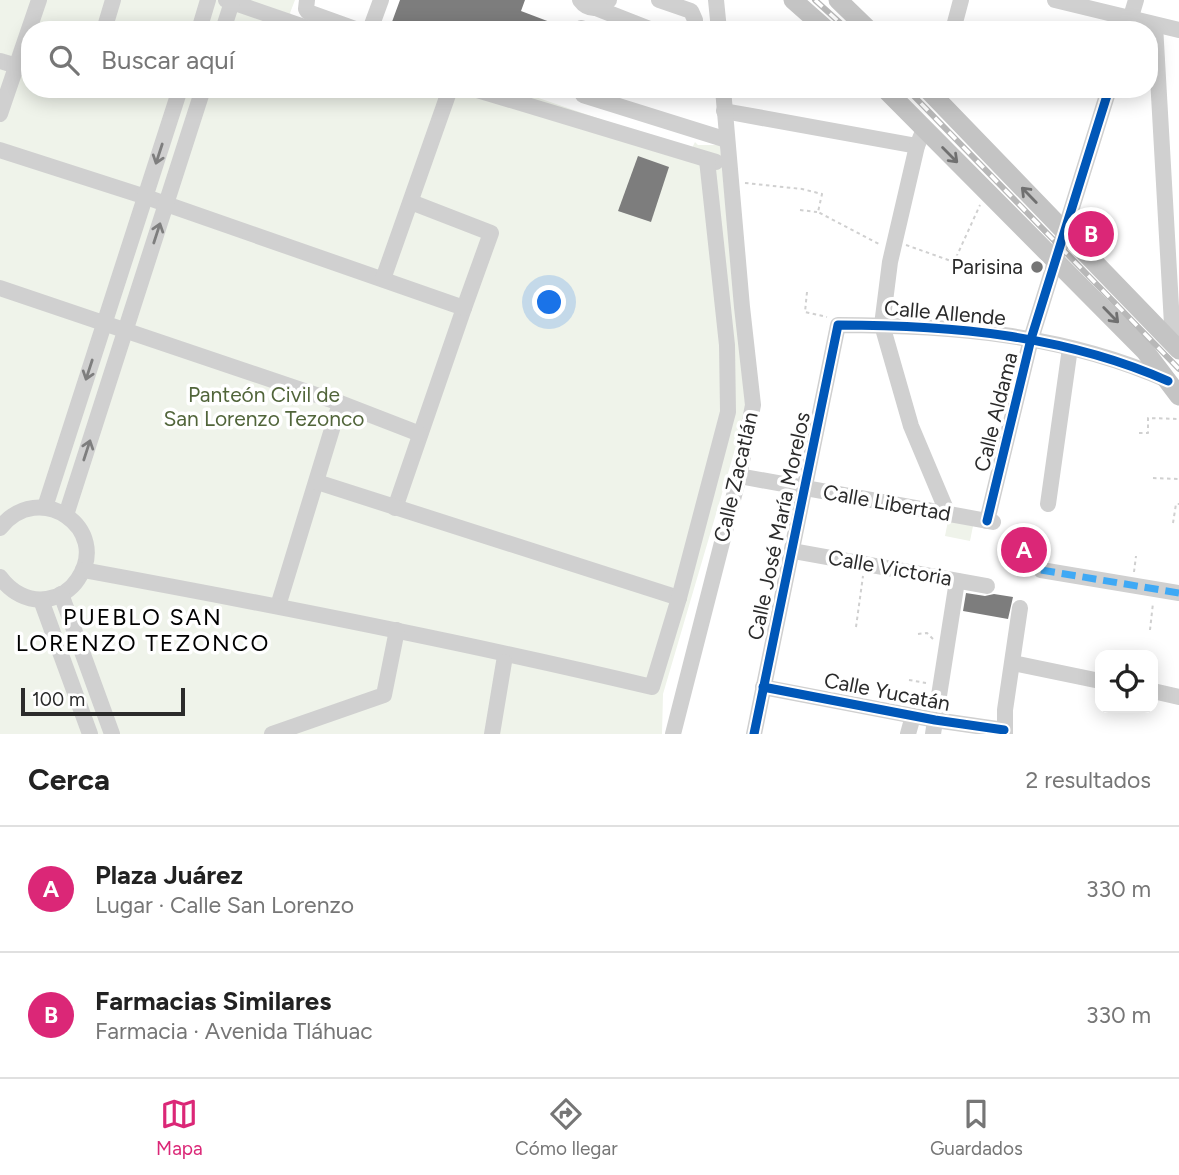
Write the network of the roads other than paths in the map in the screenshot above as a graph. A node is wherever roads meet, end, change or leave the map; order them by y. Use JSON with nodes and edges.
{"nodes":[{"id":1,"x":39,"y":0,"type":"edge"},
{"id":2,"x":113,"y":0,"type":"edge"},
{"id":3,"x":208,"y":0,"type":"edge"},
{"id":4,"x":307,"y":0,"type":"edge"},
{"id":5,"x":381,"y":0,"type":"edge"},
{"id":6,"x":580,"y":0,"type":"edge"},
{"id":7,"x":659,"y":0,"type":"edge"},
{"id":8,"x":716,"y":0,"type":"edge"},
{"id":9,"x":793,"y":0,"type":"edge"},
{"id":10,"x":838,"y":0,"type":"edge"},
{"id":11,"x":961,"y":0,"type":"edge"},
{"id":12,"x":1055,"y":0,"type":"edge"},
{"id":13,"x":1136,"y":0,"type":"edge"},
{"id":14,"x":229,"y":1,"type":"edge"},
{"id":15,"x":602,"y":4,"type":"edge"},
{"id":16,"x":275,"y":7,"type":"edge"},
{"id":17,"x":859,"y":15,"type":"edge"},
{"id":18,"x":34,"y":21,"type":"edge"},
{"id":19,"x":107,"y":21,"type":"edge"},
{"id":20,"x":202,"y":21,"type":"edge"},
{"id":21,"x":225,"y":21,"type":"edge"},
{"id":22,"x":298,"y":21,"type":"edge"},
{"id":23,"x":333,"y":21,"type":"edge"},
{"id":24,"x":373,"y":21,"type":"edge"},
{"id":25,"x":630,"y":21,"type":"edge"},
{"id":26,"x":695,"y":21,"type":"edge"},
{"id":27,"x":718,"y":21,"type":"edge"},
{"id":28,"x":817,"y":21,"type":"edge"},
{"id":29,"x":955,"y":21,"type":"edge"},
{"id":30,"x":1120,"y":21,"type":"edge"},
{"id":31,"x":1130,"y":21,"type":"edge"},
{"id":32,"x":1158,"y":26,"type":"edge"},
{"id":33,"x":1179,"y":30,"type":"edge"},
{"id":34,"x":0,"y":61,"type":"edge"},
{"id":35,"x":21,"y":67,"type":"edge"},
{"id":36,"x":1158,"y":71,"type":"edge"},
{"id":37,"x":21,"y":72,"type":"edge"},
{"id":38,"x":177,"y":98,"type":"edge"},
{"id":39,"x":200,"y":98,"type":"edge"},
{"id":40,"x":447,"y":98,"type":"edge"},
{"id":41,"x":504,"y":98,"type":"edge"},
{"id":42,"x":593,"y":98,"type":"edge"},
{"id":43,"x":723,"y":98,"type":"edge"},
{"id":44,"x":892,"y":98,"type":"edge"},
{"id":45,"x":939,"y":98,"type":"edge"},
{"id":46,"x":1106,"y":98,"type":"edge"},
{"id":47,"x":724,"y":111,"type":"junction"},
{"id":48,"x":0,"y":114,"type":"edge"},
{"id":49,"x":920,"y":137,"type":"junction"},
{"id":50,"x":727,"y":140,"type":"junction"},
{"id":51,"x":0,"y":150,"type":"edge"},
{"id":52,"x":707,"y":160,"type":"junction"},
{"id":53,"x":730,"y":164,"type":"junction"},
{"id":54,"x":146,"y":197,"type":"junction"},
{"id":55,"x":411,"y":202,"type":"junction"},
{"id":56,"x":166,"y":205,"type":"junction"},
{"id":57,"x":1064,"y":232,"type":"junction"},
{"id":58,"x":1054,"y":260,"type":"junction"},
{"id":59,"x":383,"y":279,"type":"junction"},
{"id":60,"x":0,"y":288,"type":"edge"},
{"id":61,"x":464,"y":308,"type":"junction"},
{"id":62,"x":104,"y":323,"type":"junction"},
{"id":63,"x":838,"y":325,"type":"joint"},
{"id":64,"x":882,"y":325,"type":"junction"},
{"id":65,"x":126,"y":329,"type":"junction"},
{"id":66,"x":1031,"y":339,"type":"junction"},
{"id":67,"x":1137,"y":342,"type":"junction"},
{"id":68,"x":1176,"y":346,"type":"edge"},
{"id":69,"x":1070,"y":348,"type":"junction"},
{"id":70,"x":1130,"y":364,"type":"junction"},
{"id":71,"x":1174,"y":389,"type":"edge"},
{"id":72,"x":340,"y":403,"type":"junction"},
{"id":73,"x":420,"y":434,"type":"junction"},
{"id":74,"x":739,"y":476,"type":"junction"},
{"id":75,"x":317,"y":482,"type":"junction"},
{"id":76,"x":806,"y":489,"type":"junction"},
{"id":77,"x":1048,"y":503,"type":"dead end"},
{"id":78,"x":45,"y":507,"type":"junction"},
{"id":79,"x":396,"y":508,"type":"junction"},
{"id":80,"x":948,"y":514,"type":"junction"},
{"id":81,"x":66,"y":515,"type":"junction"},
{"id":82,"x":990,"y":521,"type":"joint"},
{"id":83,"x":0,"y":528,"type":"edge"},
{"id":84,"x":793,"y":551,"type":"junction"},
{"id":85,"x":83,"y":570,"type":"junction"},
{"id":86,"x":1041,"y":570,"type":"dead end"},
{"id":87,"x":0,"y":579,"type":"edge"},
{"id":88,"x":957,"y":581,"type":"junction"},
{"id":89,"x":987,"y":586,"type":"dead end"},
{"id":90,"x":1179,"y":593,"type":"edge"},
{"id":91,"x":61,"y":594,"type":"junction"},
{"id":92,"x":679,"y":598,"type":"junction"},
{"id":93,"x":41,"y":600,"type":"junction"},
{"id":94,"x":278,"y":606,"type":"junction"},
{"id":95,"x":1020,"y":608,"type":"dead end"},
{"id":96,"x":397,"y":629,"type":"junction"},
{"id":97,"x":504,"y":662,"type":"dead end"},
{"id":98,"x":1013,"y":663,"type":"junction"},
{"id":99,"x":1095,"y":680,"type":"edge"},
{"id":100,"x":763,"y":687,"type":"junction"},
{"id":101,"x":1158,"y":692,"type":"edge"},
{"id":102,"x":1179,"y":696,"type":"edge"},
{"id":103,"x":913,"y":716,"type":"junction"},
{"id":104,"x":934,"y":727,"type":"edge"},
{"id":105,"x":1004,"y":732,"type":"edge"},
{"id":106,"x":90,"y":734,"type":"edge"},
{"id":107,"x":112,"y":734,"type":"edge"},
{"id":108,"x":272,"y":734,"type":"edge"},
{"id":109,"x":492,"y":734,"type":"edge"},
{"id":110,"x":673,"y":734,"type":"edge"},
{"id":111,"x":754,"y":734,"type":"edge"},
{"id":112,"x":908,"y":734,"type":"edge"}],
"edges":[{"from":1,"to":18,"type":"street"},
{"from":2,"to":19,"type":"street"},
{"from":3,"to":20,"type":"street"},
{"from":4,"to":23,"type":"street"},
{"from":5,"to":24,"type":"street"},
{"from":6,"to":15,"type":"street"},
{"from":7,"to":26,"type":"street"},
{"from":8,"to":27,"type":"street"},
{"from":9,"to":28,"type":"main road"},
{"from":10,"to":17,"type":"main road"},
{"from":11,"to":29,"type":"street"},
{"from":12,"to":30,"type":"street"},
{"from":13,"to":31,"type":"street"},
{"from":14,"to":16,"type":"street"},
{"from":14,"to":21,"type":"street"},
{"from":15,"to":25,"type":"street"},
{"from":16,"to":22,"type":"street"},
{"from":32,"to":33,"type":"street"},
{"from":34,"to":35,"type":"street"},
{"from":36,"to":68,"type":"street"},
{"from":37,"to":48,"type":"street"},
{"from":38,"to":54,"type":"street","one_way":true},
{"from":39,"to":56,"type":"street"},
{"from":40,"to":55,"type":"street"},
{"from":41,"to":52,"type":"street"},
{"from":42,"to":50,"type":"street"},
{"from":43,"to":47,"type":"street","name":"Calle Zacatlán"},
{"from":44,"to":49,"type":"main road"},
{"from":57,"to":45,"type":"main road","one_way":true},
{"from":46,"to":57,"type":"street","name":"Calle Aldama"},
{"from":47,"to":49,"type":"street"},
{"from":47,"to":50,"type":"street","name":"Calle Zacatlán"},
{"from":49,"to":58,"type":"main road","one_way":true},
{"from":49,"to":64,"type":"street"},
{"from":50,"to":53,"type":"street","name":"Calle Zacatlán"},
{"from":51,"to":54,"type":"street"},
{"from":52,"to":53,"type":"street"},
{"from":52,"to":92,"type":"street"},
{"from":53,"to":74,"type":"street","name":"Calle Zacatlán"},
{"from":54,"to":56,"type":"street"},
{"from":54,"to":62,"type":"street"},
{"from":55,"to":59,"type":"street"},
{"from":55,"to":61,"type":"street"},
{"from":56,"to":59,"type":"street"},
{"from":65,"to":56,"type":"street","one_way":true},
{"from":57,"to":58,"type":"street","name":"Calle Aldama"},
{"from":57,"to":68,"type":"main road"},
{"from":58,"to":66,"type":"street","name":"Calle Aldama"},
{"from":58,"to":67,"type":"main road","one_way":true},
{"from":59,"to":61,"type":"street"},
{"from":60,"to":62,"type":"street"},
{"from":61,"to":73,"type":"street"},
{"from":62,"to":65,"type":"street"},
{"from":62,"to":78,"type":"street","one_way":true},
{"from":63,"to":64,"type":"street","name":"Calle Allende"},
{"from":63,"to":76,"type":"street","name":"Calle José María Morelos"},
{"from":64,"to":66,"type":"street","name":"Calle Allende"},
{"from":64,"to":80,"type":"street"},
{"from":65,"to":72,"type":"street"},
{"from":81,"to":65,"type":"street","one_way":true},
{"from":66,"to":69,"type":"street","name":"Calle Allende"},
{"from":66,"to":82,"type":"street","name":"Calle Aldama"},
{"from":67,"to":70,"type":"street"},
{"from":67,"to":71,"type":"main road"},
{"from":69,"to":70,"type":"street","name":"Calle Allende"},
{"from":69,"to":77,"type":"street"},
{"from":70,"to":71,"type":"street","name":"Calle Allende"},
{"from":72,"to":73,"type":"street"},
{"from":72,"to":75,"type":"street"},
{"from":73,"to":79,"type":"street"},
{"from":74,"to":76,"type":"street","name":"Calle Libertad"},
{"from":74,"to":110,"type":"street","name":"Calle Zacatlán"},
{"from":75,"to":79,"type":"street"},
{"from":75,"to":94,"type":"street"},
{"from":76,"to":80,"type":"street","name":"Calle Libertad"},
{"from":76,"to":84,"type":"street","name":"Calle José María Morelos"},
{"from":78,"to":81,"type":"street"},
{"from":78,"to":83,"type":"street"},
{"from":79,"to":92,"type":"street"},
{"from":80,"to":82,"type":"street","name":"Calle Libertad"},
{"from":81,"to":85,"type":"street"},
{"from":84,"to":88,"type":"street","name":"Calle Victoria"},
{"from":84,"to":100,"type":"street","name":"Calle José María Morelos"},
{"from":85,"to":91,"type":"street"},
{"from":85,"to":94,"type":"street"},
{"from":86,"to":90,"type":"street"},
{"from":87,"to":93,"type":"street"},
{"from":88,"to":89,"type":"street","name":"Calle Victoria"},
{"from":88,"to":104,"type":"street"},
{"from":91,"to":93,"type":"street"},
{"from":91,"to":107,"type":"street"},
{"from":92,"to":96,"type":"street"},
{"from":93,"to":106,"type":"street"},
{"from":94,"to":96,"type":"street"},
{"from":95,"to":98,"type":"street"},
{"from":96,"to":108,"type":"street"},
{"from":97,"to":109,"type":"street"},
{"from":98,"to":99,"type":"street"},
{"from":98,"to":105,"type":"street"},
{"from":100,"to":103,"type":"street","name":"Calle Yucatán"},
{"from":100,"to":111,"type":"street","name":"Calle José María Morelos"},
{"from":101,"to":102,"type":"street"},
{"from":103,"to":104,"type":"street","name":"Calle Yucatán"},
{"from":103,"to":112,"type":"street"},
{"from":104,"to":105,"type":"street","name":"Calle Yucatán"}]}
